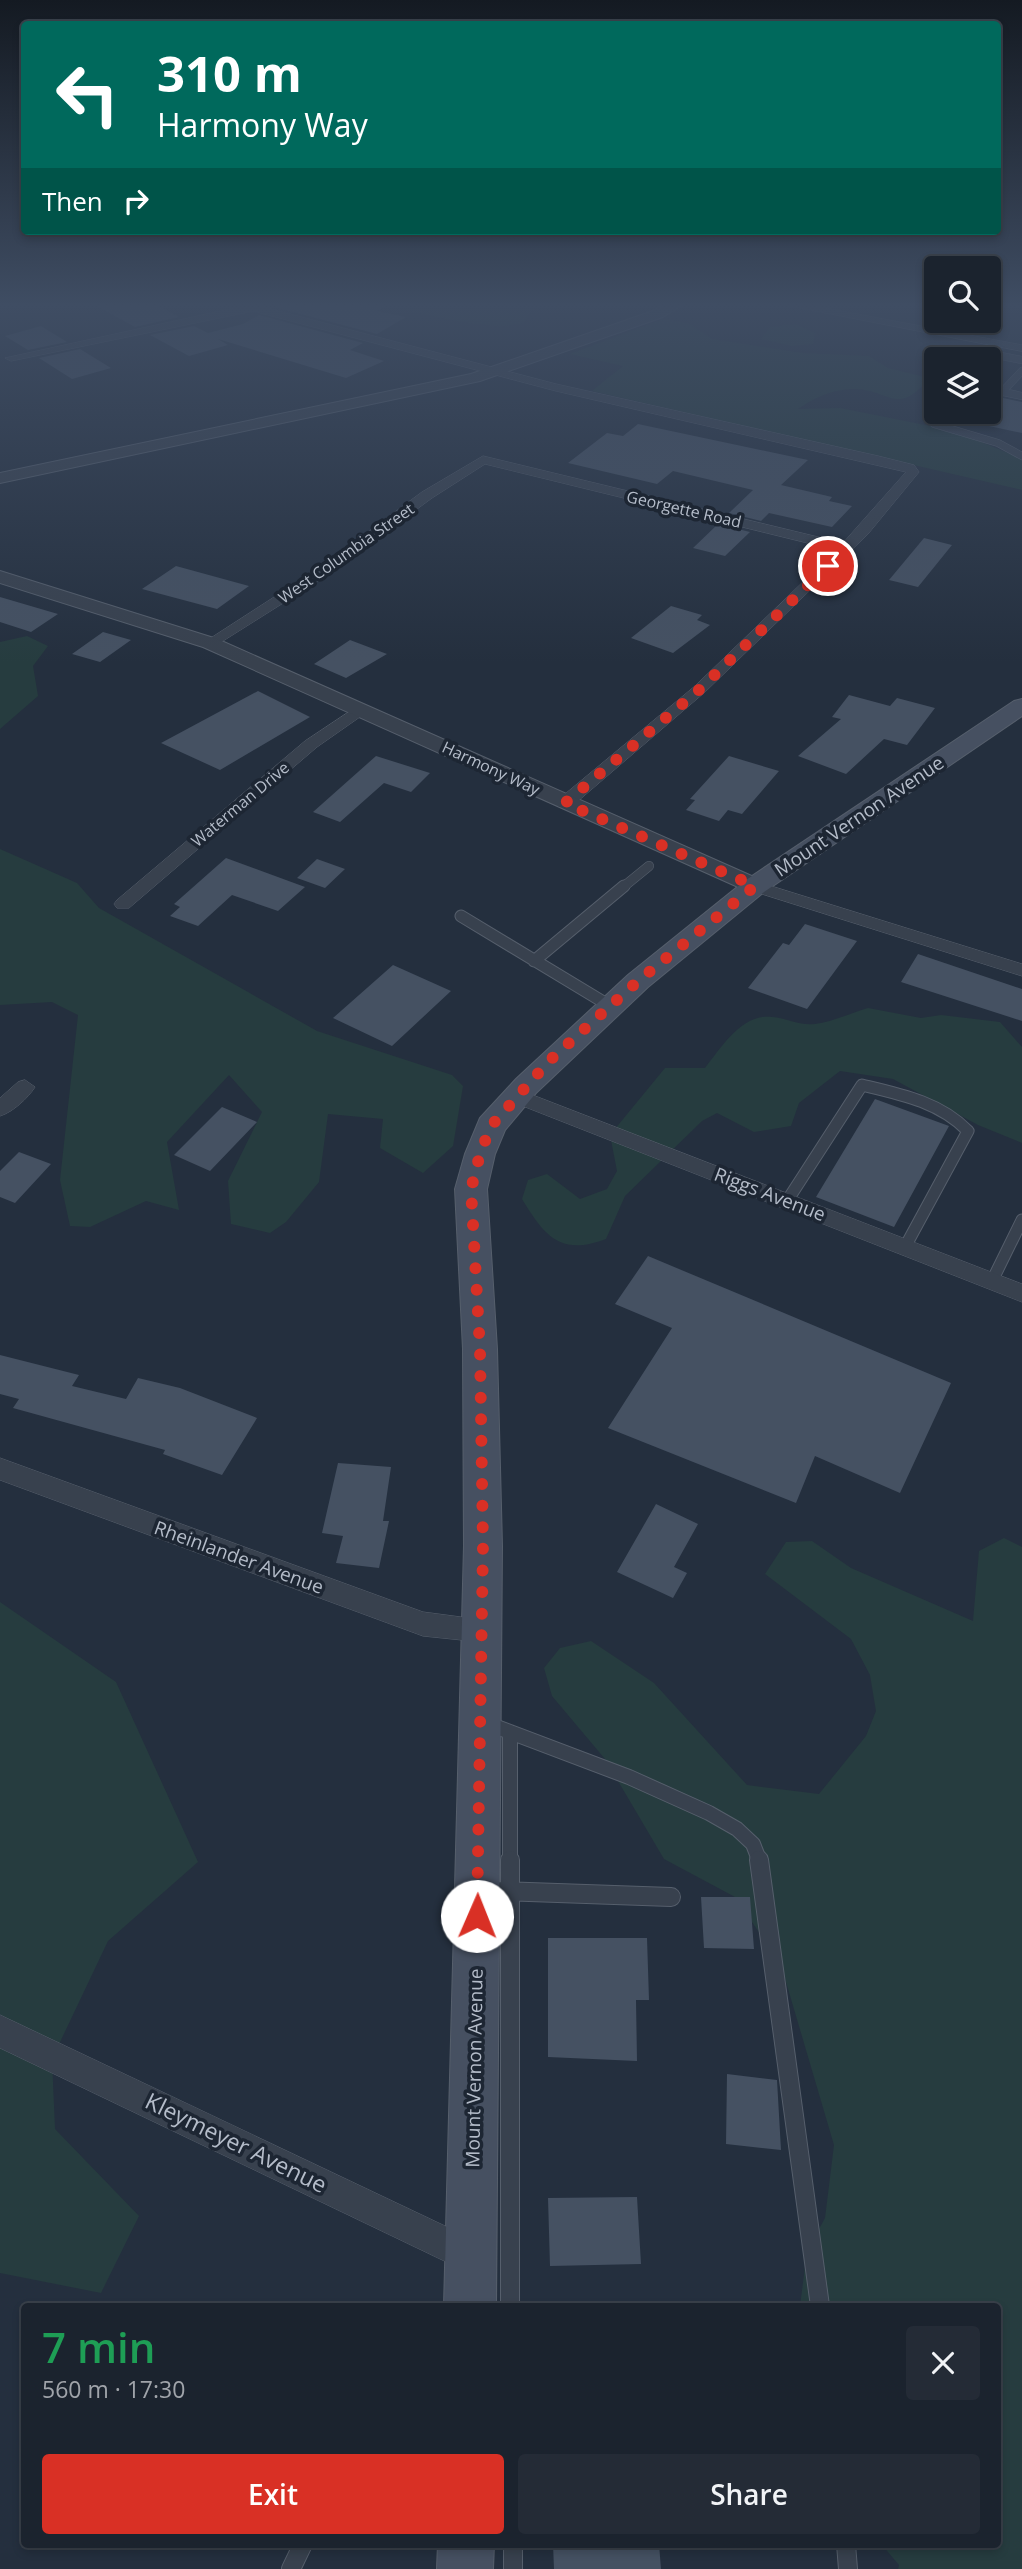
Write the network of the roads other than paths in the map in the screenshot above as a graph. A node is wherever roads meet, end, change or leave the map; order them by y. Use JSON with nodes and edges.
{"nodes":[{"id":1,"x":259,"y":423,"type":"edge"},
{"id":2,"x":704,"y":423,"type":"edge"},
{"id":3,"x":936,"y":424,"type":"edge"},
{"id":4,"x":1022,"y":456,"type":"edge"},
{"id":5,"x":482,"y":461,"type":"joint"},
{"id":6,"x":0,"y":478,"type":"edge"},
{"id":7,"x":846,"y":548,"type":"junction"},
{"id":8,"x":0,"y":577,"type":"edge"},
{"id":9,"x":210,"y":643,"type":"junction"},
{"id":10,"x":1022,"y":706,"type":"edge"},
{"id":11,"x":362,"y":709,"type":"junction"},
{"id":12,"x":565,"y":803,"type":"junction"},
{"id":13,"x":649,"y":866,"type":"dead end"},
{"id":14,"x":755,"y":886,"type":"junction"},
{"id":15,"x":123,"y":904,"type":"dead end"},
{"id":16,"x":461,"y":916,"type":"dead end"},
{"id":17,"x":534,"y":961,"type":"junction"},
{"id":18,"x":1022,"y":970,"type":"edge"},
{"id":19,"x":610,"y":1006,"type":"junction"},
{"id":20,"x":25,"y":1087,"type":"dead end"},
{"id":21,"x":517,"y":1096,"type":"junction"},
{"id":22,"x":0,"y":1109,"type":"edge"},
{"id":23,"x":787,"y":1201,"type":"junction"},
{"id":24,"x":1022,"y":1220,"type":"edge"},
{"id":25,"x":905,"y":1247,"type":"junction"},
{"id":26,"x":992,"y":1281,"type":"junction"},
{"id":27,"x":1022,"y":1293,"type":"edge"},
{"id":28,"x":0,"y":1469,"type":"edge"},
{"id":29,"x":481,"y":1630,"type":"junction"},
{"id":30,"x":495,"y":1726,"type":"junction"},
{"id":31,"x":493,"y":1891,"type":"junction"},
{"id":32,"x":671,"y":1897,"type":"dead end"},
{"id":33,"x":0,"y":2031,"type":"edge"},
{"id":34,"x":471,"y":2256,"type":"junction"},
{"id":35,"x":470,"y":2303,"type":"edge"},
{"id":36,"x":510,"y":2303,"type":"edge"},
{"id":37,"x":820,"y":2303,"type":"edge"},
{"id":38,"x":301,"y":2548,"type":"edge"},
{"id":39,"x":466,"y":2548,"type":"edge"},
{"id":40,"x":513,"y":2548,"type":"edge"},
{"id":41,"x":846,"y":2548,"type":"edge"},
{"id":42,"x":291,"y":2569,"type":"edge"},
{"id":43,"x":465,"y":2569,"type":"edge"},
{"id":44,"x":513,"y":2569,"type":"edge"},
{"id":45,"x":848,"y":2569,"type":"edge"}],
"edges":[{"from":1,"to":6,"type":"street"},
{"from":2,"to":7,"type":"street"},
{"from":3,"to":4,"type":"lane"},
{"from":5,"to":7,"type":"street","name":"Georgette Road"},
{"from":5,"to":9,"type":"street","name":"West Columbia Street"},
{"from":7,"to":12,"type":"street"},
{"from":8,"to":9,"type":"street","name":"Harmony Way"},
{"from":9,"to":11,"type":"street","name":"Harmony Way"},
{"from":10,"to":14,"type":"main road","name":"Mount Vernon Avenue"},
{"from":11,"to":12,"type":"street","name":"Harmony Way"},
{"from":11,"to":15,"type":"street","name":"Waterman Drive"},
{"from":12,"to":14,"type":"street","name":"Harmony Way"},
{"from":13,"to":17,"type":"lane"},
{"from":14,"to":18,"type":"street","name":"Harmony Way"},
{"from":14,"to":19,"type":"main road","name":"Mount Vernon Avenue"},
{"from":16,"to":17,"type":"lane"},
{"from":17,"to":19,"type":"lane"},
{"from":19,"to":21,"type":"main road","name":"Mount Vernon Avenue"},
{"from":20,"to":22,"type":"street"},
{"from":21,"to":23,"type":"street","name":"Riggs Avenue"},
{"from":21,"to":29,"type":"main road","name":"Mount Vernon Avenue"},
{"from":23,"to":25,"type":"street","name":"Riggs Avenue"},
{"from":23,"to":25,"type":"lane"},
{"from":24,"to":26,"type":"lane"},
{"from":25,"to":26,"type":"street","name":"Riggs Avenue"},
{"from":26,"to":27,"type":"street","name":"Riggs Avenue"},
{"from":28,"to":29,"type":"street","name":"Rheinlander Avenue"},
{"from":29,"to":30,"type":"main road","name":"Mount Vernon Avenue"},
{"from":30,"to":31,"type":"main road","name":"Mount Vernon Avenue"},
{"from":30,"to":37,"type":"lane"},
{"from":31,"to":32,"type":"lane"},
{"from":31,"to":34,"type":"main road","name":"Mount Vernon Avenue"},
{"from":31,"to":36,"type":"lane"},
{"from":33,"to":34,"type":"street","name":"Kleymeyer Avenue"},
{"from":34,"to":35,"type":"main road","name":"Mount Vernon Avenue"},
{"from":38,"to":42,"type":"lane"},
{"from":39,"to":43,"type":"main road"},
{"from":40,"to":44,"type":"lane"},
{"from":41,"to":45,"type":"lane"}]}
